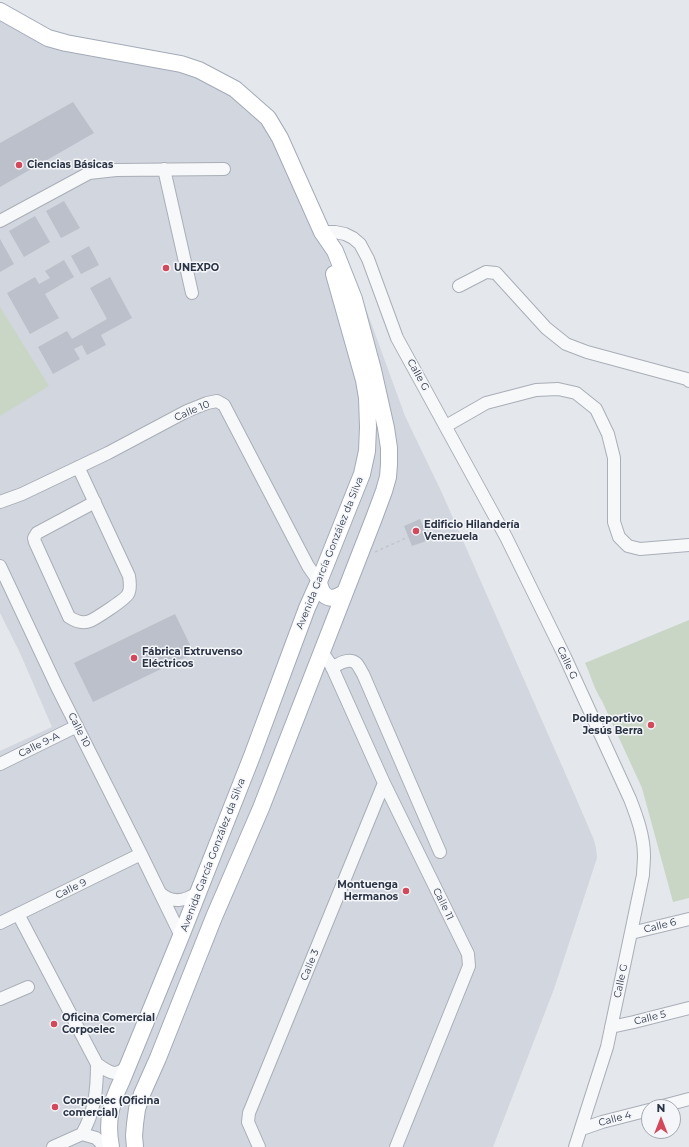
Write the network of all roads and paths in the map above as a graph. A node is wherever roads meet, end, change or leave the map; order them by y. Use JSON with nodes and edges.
{"nodes":[{"id":1,"x":0,"y":11,"type":"edge"},
{"id":2,"x":164,"y":169,"type":"junction"},
{"id":3,"x":224,"y":169,"type":"dead end"},
{"id":4,"x":0,"y":221,"type":"edge"},
{"id":5,"x":322,"y":232,"type":"junction"},
{"id":6,"x":459,"y":286,"type":"dead end"},
{"id":7,"x":192,"y":293,"type":"dead end"},
{"id":8,"x":689,"y":381,"type":"edge"},
{"id":9,"x":446,"y":426,"type":"junction"},
{"id":10,"x":78,"y":467,"type":"junction"},
{"id":11,"x":0,"y":502,"type":"edge"},
{"id":12,"x":95,"y":502,"type":"junction"},
{"id":13,"x":408,"y":537,"type":"dead end"},
{"id":14,"x":689,"y":545,"type":"edge"},
{"id":15,"x":357,"y":560,"type":"junction"},
{"id":16,"x":0,"y":566,"type":"edge"},
{"id":17,"x":319,"y":582,"type":"junction"},
{"id":18,"x":345,"y":592,"type":"junction"},
{"id":19,"x":307,"y":608,"type":"junction"},
{"id":20,"x":335,"y":616,"type":"junction"},
{"id":21,"x":325,"y":662,"type":"junction"},
{"id":22,"x":77,"y":726,"type":"junction"},
{"id":23,"x":0,"y":764,"type":"edge"},
{"id":24,"x":384,"y":783,"type":"junction"},
{"id":25,"x":440,"y":852,"type":"dead end"},
{"id":26,"x":141,"y":854,"type":"junction"},
{"id":27,"x":198,"y":892,"type":"junction"},
{"id":28,"x":160,"y":893,"type":"junction"},
{"id":29,"x":18,"y":914,"type":"junction"},
{"id":30,"x":689,"y":919,"type":"edge"},
{"id":31,"x":0,"y":923,"type":"edge"},
{"id":32,"x":631,"y":933,"type":"junction"},
{"id":33,"x":181,"y":936,"type":"junction"},
{"id":34,"x":28,"y":987,"type":"dead end"},
{"id":35,"x":0,"y":999,"type":"edge"},
{"id":36,"x":689,"y":1008,"type":"edge"},
{"id":37,"x":611,"y":1027,"type":"junction"},
{"id":38,"x":97,"y":1064,"type":"junction"},
{"id":39,"x":128,"y":1065,"type":"junction"},
{"id":40,"x":641,"y":1112,"type":"edge"},
{"id":41,"x":582,"y":1129,"type":"junction"},
{"id":42,"x":82,"y":1134,"type":"junction"},
{"id":43,"x":53,"y":1147,"type":"edge"},
{"id":44,"x":105,"y":1147,"type":"edge"},
{"id":45,"x":112,"y":1147,"type":"edge"},
{"id":46,"x":135,"y":1147,"type":"edge"},
{"id":47,"x":259,"y":1147,"type":"edge"},
{"id":48,"x":396,"y":1147,"type":"edge"},
{"id":49,"x":576,"y":1147,"type":"edge"}],
"edges":[{"from":1,"to":5,"type":"main road"},
{"from":2,"to":3,"type":"street"},
{"from":2,"to":4,"type":"street"},
{"from":2,"to":7,"type":"street"},
{"from":5,"to":9,"type":"street","name":"Calle G"},
{"from":5,"to":15,"type":"main road"},
{"from":5,"to":17,"type":"main road","name":"Avenida García González da Silva"},
{"from":6,"to":8,"type":"street"},
{"from":9,"to":14,"type":"street"},
{"from":9,"to":32,"type":"street","name":"Calle G"},
{"from":10,"to":11,"type":"street","name":"Calle 10"},
{"from":10,"to":12,"type":"street"},
{"from":10,"to":17,"type":"street","name":"Calle 10"},
{"from":12,"to":12,"type":"street"},
{"from":13,"to":15,"type":"path"},
{"from":15,"to":18,"type":"main road"},
{"from":16,"to":22,"type":"street","name":"Calle 10"},
{"from":17,"to":18,"type":"main road"},
{"from":17,"to":19,"type":"main road","name":"Avenida García González da Silva"},
{"from":18,"to":20,"type":"main road"},
{"from":19,"to":20,"type":"main road"},
{"from":19,"to":27,"type":"main road","name":"Avenida García González da Silva"},
{"from":20,"to":21,"type":"main road"},
{"from":21,"to":24,"type":"street","name":"Calle 11"},
{"from":21,"to":25,"type":"street"},
{"from":21,"to":46,"type":"main road"},
{"from":22,"to":23,"type":"street","name":"Calle 9-A"},
{"from":22,"to":26,"type":"street","name":"Calle 10"},
{"from":24,"to":47,"type":"street","name":"Calle 3"},
{"from":24,"to":48,"type":"street","name":"Calle 11"},
{"from":26,"to":28,"type":"street","name":"Calle 10"},
{"from":26,"to":29,"type":"street","name":"Calle 9"},
{"from":27,"to":28,"type":"street"},
{"from":27,"to":33,"type":"main road","name":"Avenida García González da Silva"},
{"from":28,"to":33,"type":"street","name":"Calle 10"},
{"from":29,"to":31,"type":"street","name":"Calle 9"},
{"from":29,"to":38,"type":"street"},
{"from":30,"to":32,"type":"street","name":"Calle 6"},
{"from":32,"to":37,"type":"street","name":"Calle G"},
{"from":33,"to":39,"type":"main road","name":"Avenida García González da Silva"},
{"from":34,"to":35,"type":"street"},
{"from":36,"to":37,"type":"street","name":"Calle 5"},
{"from":37,"to":41,"type":"street","name":"Calle G"},
{"from":38,"to":39,"type":"street"},
{"from":38,"to":42,"type":"street"},
{"from":39,"to":45,"type":"main road","name":"Avenida García González da Silva"},
{"from":40,"to":41,"type":"street","name":"Calle 4"},
{"from":41,"to":49,"type":"street","name":"Calle G"},
{"from":42,"to":43,"type":"street"},
{"from":42,"to":44,"type":"street"}]}
